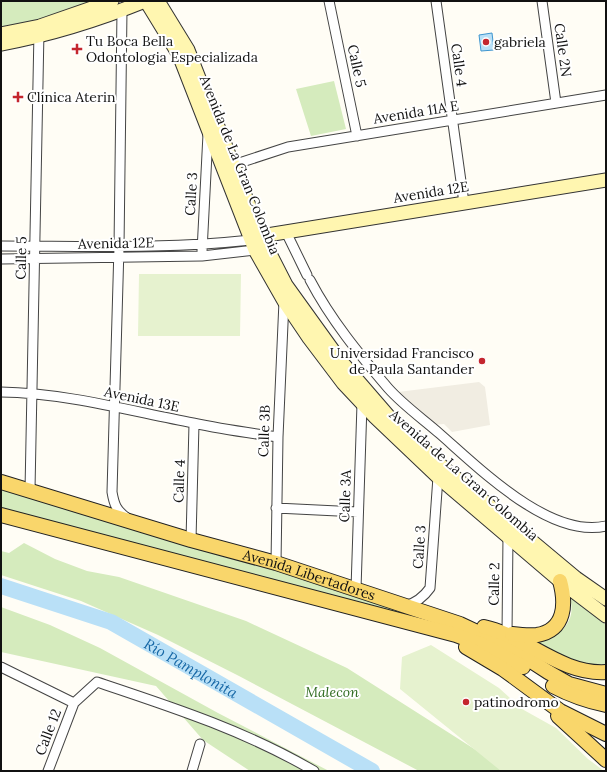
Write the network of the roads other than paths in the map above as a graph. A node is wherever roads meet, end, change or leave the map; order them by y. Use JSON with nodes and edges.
{"nodes":[{"id":1,"x":112,"y":1,"type":"edge"},
{"id":2,"x":145,"y":1,"type":"edge"},
{"id":3,"x":158,"y":1,"type":"edge"},
{"id":4,"x":330,"y":1,"type":"edge"},
{"id":5,"x":436,"y":1,"type":"edge"},
{"id":6,"x":542,"y":1,"type":"edge"},
{"id":7,"x":122,"y":10,"type":"junction"},
{"id":8,"x":39,"y":31,"type":"junction"},
{"id":9,"x":1,"y":34,"type":"edge"},
{"id":10,"x":1,"y":44,"type":"edge"},
{"id":11,"x":606,"y":95,"type":"edge"},
{"id":12,"x":556,"y":104,"type":"junction"},
{"id":13,"x":453,"y":120,"type":"junction"},
{"id":14,"x":208,"y":132,"type":"junction"},
{"id":15,"x":357,"y":136,"type":"junction"},
{"id":16,"x":233,"y":165,"type":"junction"},
{"id":17,"x":606,"y":180,"type":"edge"},
{"id":18,"x":464,"y":203,"type":"junction"},
{"id":19,"x":286,"y":232,"type":"junction"},
{"id":20,"x":256,"y":242,"type":"junction"},
{"id":21,"x":202,"y":245,"type":"junction"},
{"id":22,"x":1,"y":246,"type":"edge"},
{"id":23,"x":35,"y":246,"type":"junction"},
{"id":24,"x":119,"y":248,"type":"junction"},
{"id":25,"x":202,"y":256,"type":"junction"},
{"id":26,"x":1,"y":259,"type":"edge"},
{"id":27,"x":118,"y":259,"type":"junction"},
{"id":28,"x":35,"y":260,"type":"junction"},
{"id":29,"x":284,"y":301,"type":"junction"},
{"id":30,"x":1,"y":392,"type":"edge"},
{"id":31,"x":33,"y":392,"type":"junction"},
{"id":32,"x":362,"y":404,"type":"junction"},
{"id":33,"x":114,"y":407,"type":"junction"},
{"id":34,"x":194,"y":424,"type":"junction"},
{"id":35,"x":278,"y":437,"type":"junction"},
{"id":36,"x":438,"y":477,"type":"junction"},
{"id":37,"x":1,"y":482,"type":"edge"},
{"id":38,"x":30,"y":490,"type":"junction"},
{"id":39,"x":276,"y":508,"type":"junction"},
{"id":40,"x":358,"y":512,"type":"junction"},
{"id":41,"x":1,"y":514,"type":"edge"},
{"id":42,"x":132,"y":522,"type":"junction"},
{"id":43,"x":606,"y":526,"type":"edge"},
{"id":44,"x":508,"y":535,"type":"junction"},
{"id":45,"x":191,"y":540,"type":"junction"},
{"id":46,"x":276,"y":563,"type":"junction"},
{"id":47,"x":560,"y":580,"type":"junction"},
{"id":48,"x":356,"y":589,"type":"junction"},
{"id":49,"x":606,"y":600,"type":"edge"},
{"id":50,"x":405,"y":606,"type":"junction"},
{"id":51,"x":606,"y":616,"type":"edge"},
{"id":52,"x":406,"y":622,"type":"junction"},
{"id":53,"x":460,"y":624,"type":"junction"},
{"id":54,"x":507,"y":634,"type":"junction"},
{"id":55,"x":1,"y":667,"type":"edge"},
{"id":56,"x":606,"y":672,"type":"edge"},
{"id":57,"x":529,"y":689,"type":"junction"},
{"id":58,"x":606,"y":694,"type":"edge"},
{"id":59,"x":74,"y":703,"type":"junction"},
{"id":60,"x":606,"y":705,"type":"edge"},
{"id":61,"x":606,"y":734,"type":"edge"},
{"id":62,"x":200,"y":744,"type":"dead end"},
{"id":63,"x":606,"y":760,"type":"edge"},
{"id":64,"x":48,"y":771,"type":"edge"},
{"id":65,"x":192,"y":771,"type":"edge"},
{"id":66,"x":314,"y":771,"type":"edge"}],
"edges":[{"from":1,"to":8,"type":"street"},
{"from":2,"to":7,"type":"street"},
{"from":2,"to":14,"type":"street","name":"Avenida de La Gran Colombia"},
{"from":3,"to":16,"type":"street","name":"Avenida de La Gran Colombia"},
{"from":4,"to":15,"type":"street","name":"Calle 5"},
{"from":5,"to":13,"type":"street","name":"Calle 4"},
{"from":6,"to":12,"type":"street","name":"Calle 2N"},
{"from":7,"to":8,"type":"street"},
{"from":7,"to":24,"type":"street"},
{"from":8,"to":9,"type":"street"},
{"from":8,"to":10,"type":"street"},
{"from":8,"to":23,"type":"street","name":"Calle 5"},
{"from":11,"to":12,"type":"street","name":"Avenida 11A E"},
{"from":12,"to":13,"type":"street","name":"Avenida 11A E"},
{"from":13,"to":15,"type":"street","name":"Avenida 11A E"},
{"from":13,"to":18,"type":"street","name":"Calle 4"},
{"from":14,"to":20,"type":"street","name":"Avenida de La Gran Colombia"},
{"from":14,"to":21,"type":"street","name":"Calle 3"},
{"from":15,"to":16,"type":"street","name":"Avenida 11A E"},
{"from":16,"to":20,"type":"street","name":"Avenida de La Gran Colombia"},
{"from":17,"to":18,"type":"street","name":"Avenida 12E"},
{"from":18,"to":19,"type":"street","name":"Avenida 12E"},
{"from":19,"to":20,"type":"street","name":"Avenida 12E"},
{"from":19,"to":43,"type":"street"},
{"from":20,"to":21,"type":"street","name":"Avenida 12E"},
{"from":20,"to":25,"type":"street","name":"Avenida 12E"},
{"from":20,"to":29,"type":"street","name":"Avenida de La Gran Colombia"},
{"from":20,"to":49,"type":"street","name":"Avenida de La Gran Colombia"},
{"from":21,"to":24,"type":"street","name":"Avenida 12E"},
{"from":21,"to":25,"type":"street","name":"Calle 3"},
{"from":22,"to":23,"type":"street","name":"Avenida 12E"},
{"from":23,"to":24,"type":"street","name":"Avenida 12E"},
{"from":23,"to":28,"type":"street","name":"Calle 5"},
{"from":24,"to":27,"type":"street"},
{"from":25,"to":27,"type":"street","name":"Avenida 12E"},
{"from":26,"to":28,"type":"street","name":"Avenida 12E"},
{"from":27,"to":28,"type":"street","name":"Avenida 12E"},
{"from":27,"to":33,"type":"street"},
{"from":28,"to":31,"type":"street","name":"Calle 5"},
{"from":29,"to":32,"type":"street","name":"Avenida de La Gran Colombia"},
{"from":29,"to":35,"type":"street","name":"Calle 3B"},
{"from":30,"to":31,"type":"street","name":"Avenida 13E"},
{"from":31,"to":33,"type":"street","name":"Avenida 13E"},
{"from":31,"to":38,"type":"street","name":"Calle 5"},
{"from":32,"to":36,"type":"street","name":"Avenida de La Gran Colombia"},
{"from":32,"to":40,"type":"street","name":"Calle 3A"},
{"from":33,"to":34,"type":"street","name":"Avenida 13E"},
{"from":33,"to":42,"type":"street"},
{"from":34,"to":35,"type":"street","name":"Avenida 13E"},
{"from":34,"to":45,"type":"street","name":"Calle 4"},
{"from":35,"to":39,"type":"street","name":"Calle 3B"},
{"from":36,"to":44,"type":"street","name":"Avenida de La Gran Colombia"},
{"from":36,"to":50,"type":"street","name":"Calle 3"},
{"from":37,"to":38,"type":"main road","name":"Avenida Libertadores"},
{"from":38,"to":42,"type":"main road","name":"Avenida Libertadores"},
{"from":39,"to":40,"type":"street"},
{"from":39,"to":46,"type":"street","name":"Calle 3B"},
{"from":40,"to":48,"type":"street","name":"Calle 3A"},
{"from":41,"to":52,"type":"main road","name":"Avenida Libertadores"},
{"from":42,"to":45,"type":"main road","name":"Avenida Libertadores"},
{"from":44,"to":47,"type":"street","name":"Avenida de La Gran Colombia"},
{"from":44,"to":54,"type":"street","name":"Calle 2"},
{"from":45,"to":46,"type":"main road","name":"Avenida Libertadores"},
{"from":46,"to":48,"type":"main road","name":"Avenida Libertadores"},
{"from":47,"to":51,"type":"street","name":"Avenida de La Gran Colombia"},
{"from":47,"to":54,"type":"main road"},
{"from":48,"to":50,"type":"main road","name":"Avenida Libertadores"},
{"from":50,"to":53,"type":"main road","name":"Avenida Libertadores"},
{"from":52,"to":57,"type":"main road"},
{"from":52,"to":60,"type":"main road","name":"Avenida Libertadores"},
{"from":53,"to":54,"type":"main road"},
{"from":53,"to":58,"type":"main road","name":"Avenida Libertadores"},
{"from":54,"to":56,"type":"main road"},
{"from":55,"to":59,"type":"street"},
{"from":57,"to":61,"type":"main road"},
{"from":57,"to":63,"type":"main road"},
{"from":59,"to":64,"type":"street","name":"Calle 12"},
{"from":59,"to":66,"type":"street"},
{"from":62,"to":65,"type":"street"}]}
